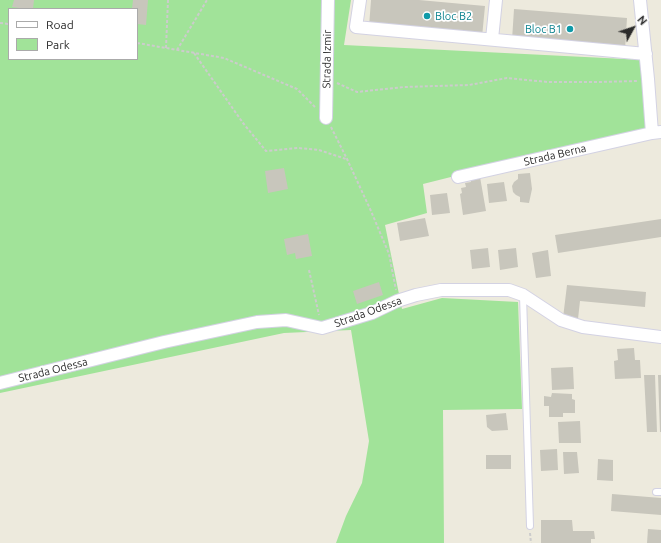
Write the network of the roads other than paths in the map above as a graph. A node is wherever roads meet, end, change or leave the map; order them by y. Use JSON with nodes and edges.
{"nodes":[{"id":1,"x":328,"y":0,"type":"edge"},
{"id":2,"x":360,"y":0,"type":"edge"},
{"id":3,"x":496,"y":0,"type":"edge"},
{"id":4,"x":640,"y":0,"type":"edge"},
{"id":5,"x":492,"y":39,"type":"junction"},
{"id":6,"x":646,"y":54,"type":"junction"},
{"id":7,"x":326,"y":118,"type":"road end"},
{"id":8,"x":656,"y":133,"type":"edge"},
{"id":9,"x":458,"y":177,"type":"dead end"},
{"id":10,"x":523,"y":295,"type":"junction"},
{"id":11,"x":661,"y":337,"type":"edge"},
{"id":12,"x":0,"y":383,"type":"edge"},
{"id":13,"x":530,"y":526,"type":"dead end"}],
"edges":[{"from":1,"to":7,"type":"street","name":"Strada Izmir"},
{"from":2,"to":5,"type":"street"},
{"from":3,"to":5,"type":"street"},
{"from":4,"to":6,"type":"street"},
{"from":5,"to":6,"type":"street"},
{"from":6,"to":8,"type":"street"},
{"from":8,"to":9,"type":"street","name":"Strada Berna"},
{"from":10,"to":11,"type":"street","name":"Strada Odessa"},
{"from":10,"to":12,"type":"street","name":"Strada Odessa"},
{"from":10,"to":13,"type":"lane"}]}
